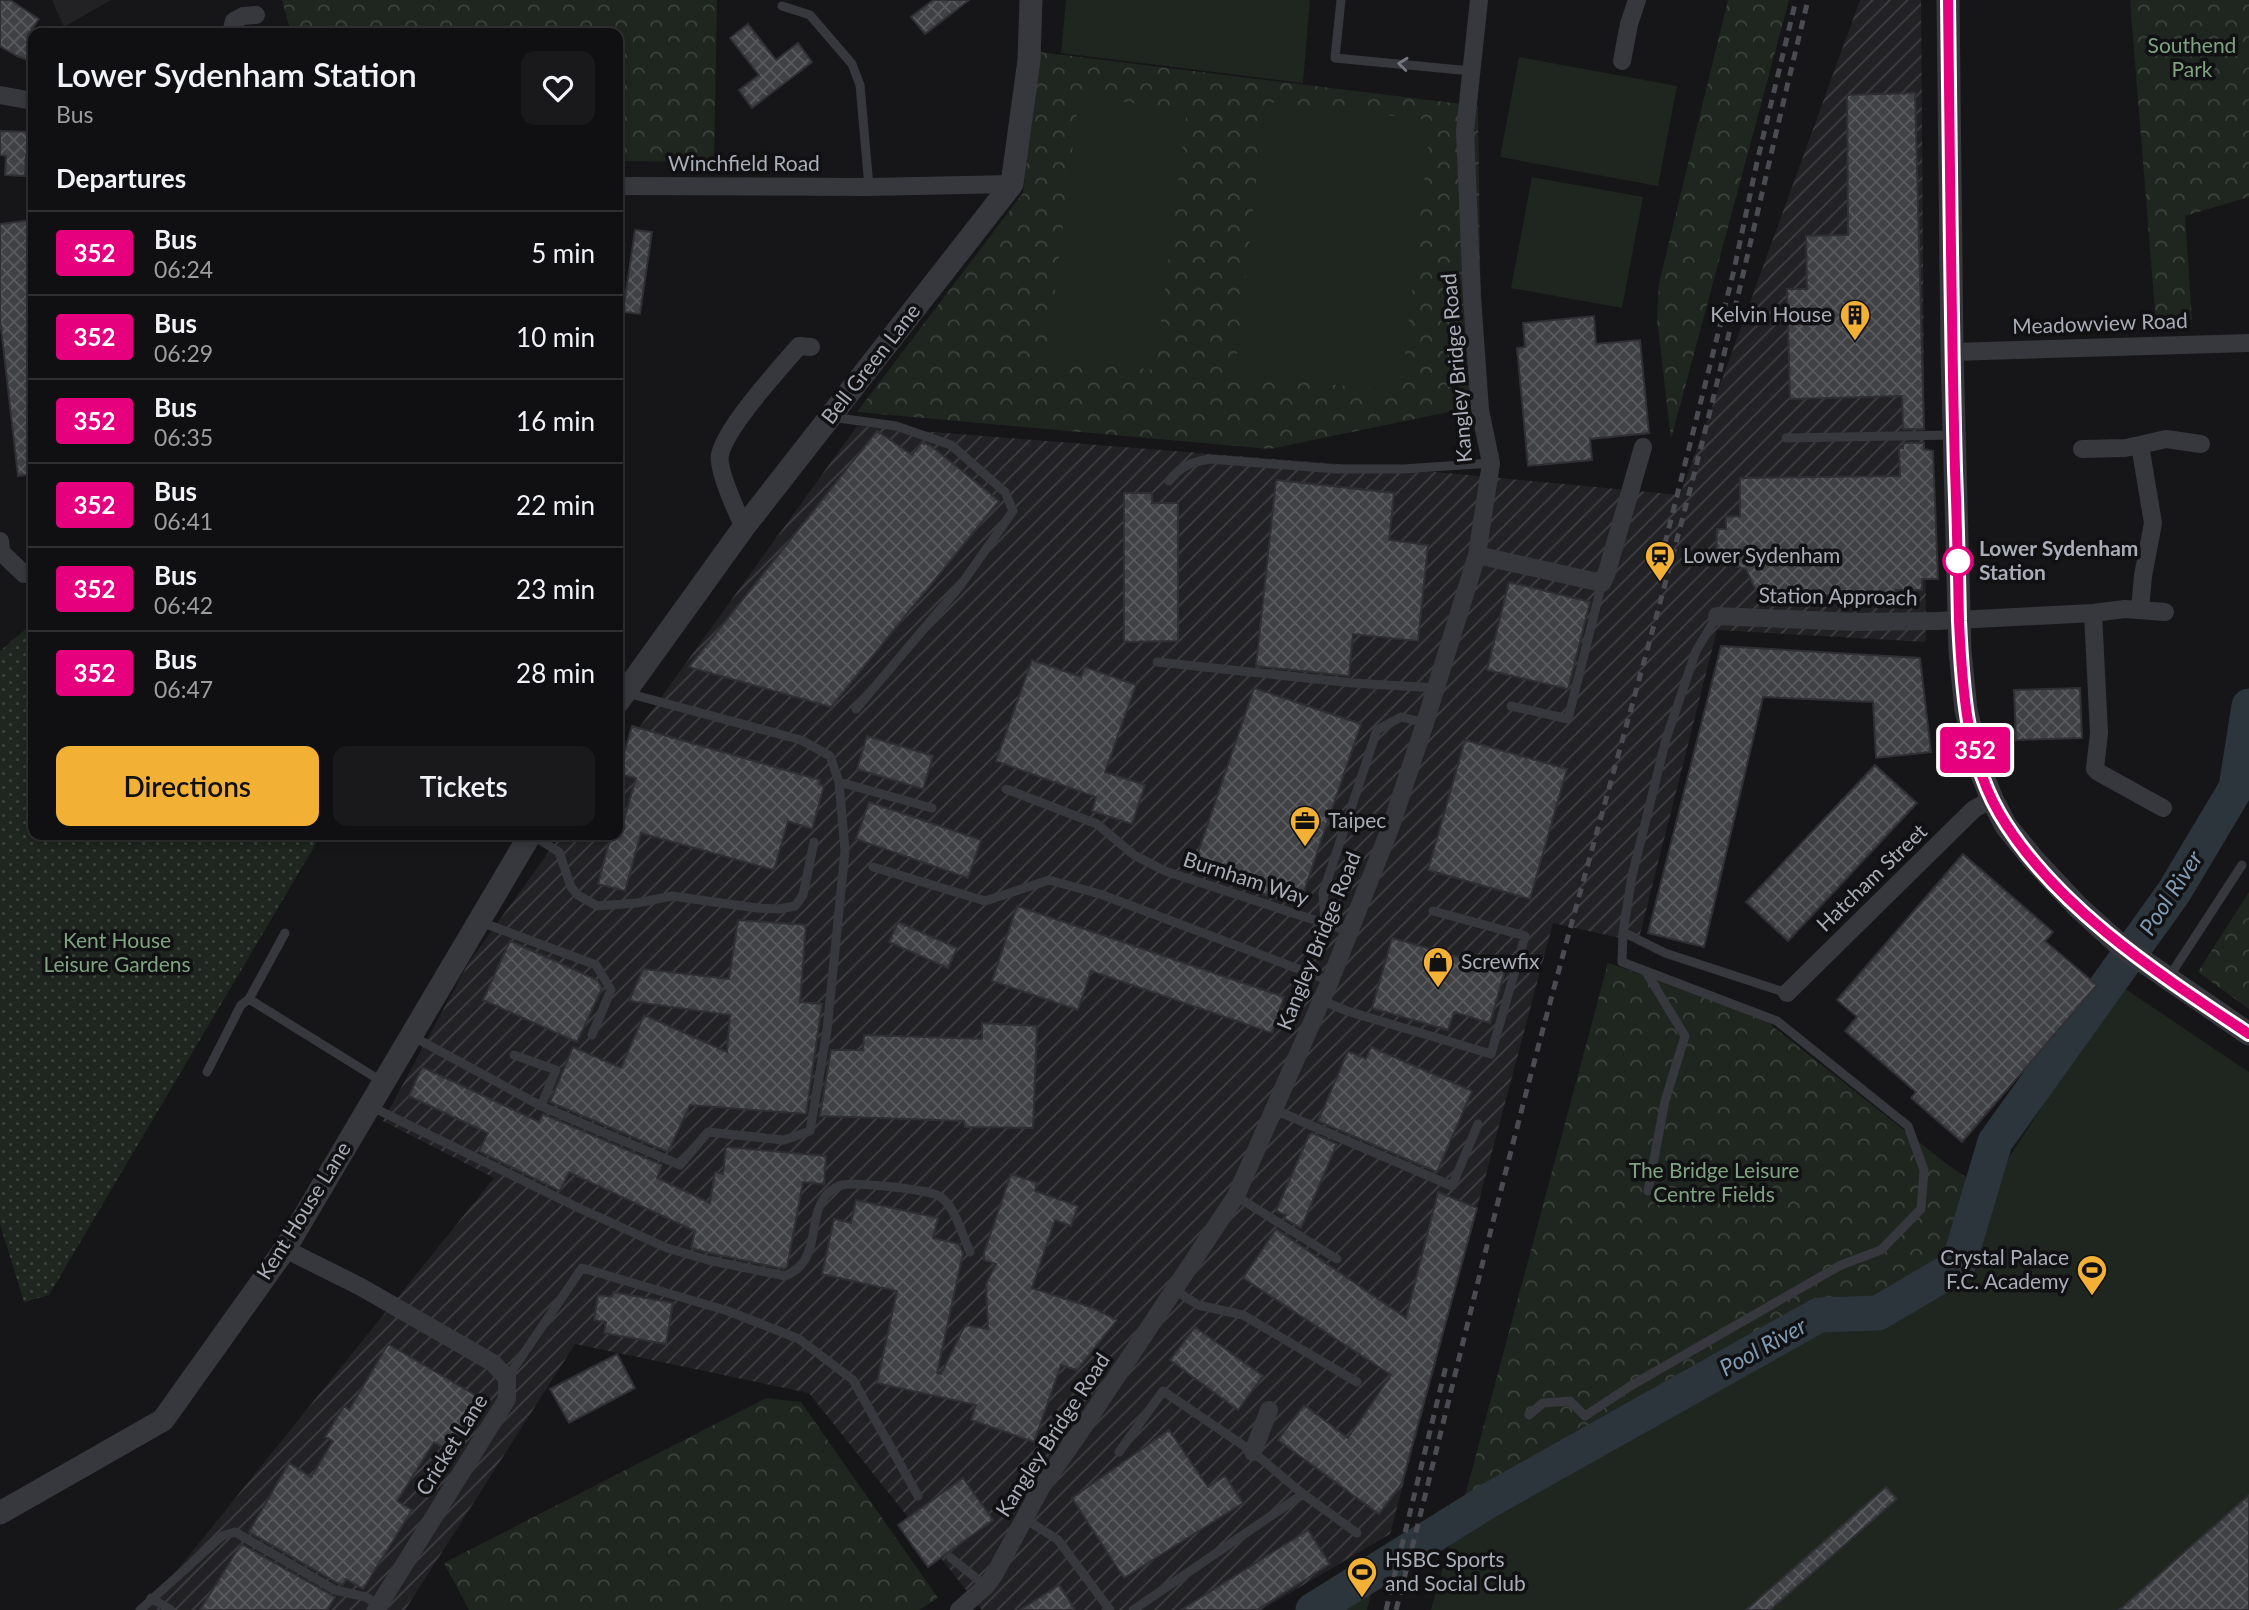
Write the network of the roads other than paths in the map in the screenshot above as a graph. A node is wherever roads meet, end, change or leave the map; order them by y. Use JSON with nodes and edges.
{"nodes":[{"id":1,"x":1031,"y":0,"type":"edge"},
{"id":2,"x":1341,"y":0,"type":"edge"},
{"id":3,"x":1479,"y":0,"type":"edge"},
{"id":4,"x":1948,"y":0,"type":"edge"},
{"id":5,"x":1633,"y":1,"type":"edge"},
{"id":6,"x":782,"y":6,"type":"dead end"},
{"id":7,"x":256,"y":15,"type":"dead end"},
{"id":8,"x":232,"y":28,"type":"edge"},
{"id":9,"x":1622,"y":61,"type":"dead end"},
{"id":10,"x":1471,"y":71,"type":"junction"},
{"id":11,"x":0,"y":96,"type":"edge"},
{"id":12,"x":28,"y":100,"type":"edge"},
{"id":13,"x":1012,"y":184,"type":"junction"},
{"id":14,"x":623,"y":186,"type":"edge"},
{"id":15,"x":869,"y":187,"type":"junction"},
{"id":16,"x":2249,"y":343,"type":"edge"},
{"id":17,"x":811,"y":347,"type":"dead end"},
{"id":18,"x":1952,"y":352,"type":"junction"},
{"id":19,"x":830,"y":417,"type":"junction"},
{"id":20,"x":1955,"y":435,"type":"junction"},
{"id":21,"x":1786,"y":438,"type":"dead end"},
{"id":22,"x":2200,"y":444,"type":"dead end"},
{"id":23,"x":2140,"y":445,"type":"junction"},
{"id":24,"x":1643,"y":447,"type":"dead end"},
{"id":25,"x":2082,"y":449,"type":"dead end"},
{"id":26,"x":1491,"y":463,"type":"junction"},
{"id":27,"x":1169,"y":481,"type":"dead end"},
{"id":28,"x":744,"y":527,"type":"junction"},
{"id":29,"x":0,"y":541,"type":"edge"},
{"id":30,"x":1476,"y":555,"type":"junction"},
{"id":31,"x":28,"y":573,"type":"edge"},
{"id":32,"x":1602,"y":583,"type":"junction"},
{"id":33,"x":2140,"y":609,"type":"junction"},
{"id":34,"x":2165,"y":612,"type":"dead end"},
{"id":35,"x":2093,"y":613,"type":"junction"},
{"id":36,"x":1717,"y":616,"type":"joint"},
{"id":37,"x":1959,"y":620,"type":"junction"},
{"id":38,"x":1157,"y":662,"type":"dead end"},
{"id":39,"x":1436,"y":688,"type":"junction"},
{"id":40,"x":623,"y":689,"type":"edge"},
{"id":41,"x":623,"y":690,"type":"edge"},
{"id":42,"x":1511,"y":706,"type":"dead end"},
{"id":43,"x":856,"y":709,"type":"dead end"},
{"id":44,"x":1425,"y":723,"type":"junction"},
{"id":45,"x":839,"y":782,"type":"junction"},
{"id":46,"x":1006,"y":789,"type":"dead end"},
{"id":47,"x":1992,"y":799,"type":"junction"},
{"id":48,"x":932,"y":808,"type":"dead end"},
{"id":49,"x":2163,"y":808,"type":"dead end"},
{"id":50,"x":528,"y":840,"type":"edge"},
{"id":51,"x":539,"y":840,"type":"edge"},
{"id":52,"x":814,"y":842,"type":"dead end"},
{"id":53,"x":2242,"y":865,"type":"dead end"},
{"id":54,"x":873,"y":867,"type":"dead end"},
{"id":55,"x":1433,"y":911,"type":"dead end"},
{"id":56,"x":479,"y":921,"type":"junction"},
{"id":57,"x":1325,"y":924,"type":"junction"},
{"id":58,"x":1348,"y":931,"type":"junction"},
{"id":59,"x":1623,"y":932,"type":"junction"},
{"id":60,"x":285,"y":933,"type":"dead end"},
{"id":61,"x":1646,"y":972,"type":"junction"},
{"id":62,"x":2168,"y":979,"type":"junction"},
{"id":63,"x":1330,"y":981,"type":"junction"},
{"id":64,"x":1787,"y":993,"type":"joint"},
{"id":65,"x":249,"y":999,"type":"junction"},
{"id":66,"x":1321,"y":1000,"type":"junction"},
{"id":67,"x":2249,"y":1034,"type":"edge"},
{"id":68,"x":592,"y":1035,"type":"dead end"},
{"id":69,"x":411,"y":1036,"type":"junction"},
{"id":70,"x":514,"y":1055,"type":"dead end"},
{"id":71,"x":206,"y":1072,"type":"dead end"},
{"id":72,"x":383,"y":1082,"type":"junction"},
{"id":73,"x":369,"y":1106,"type":"junction"},
{"id":74,"x":541,"y":1107,"type":"junction"},
{"id":75,"x":1273,"y":1109,"type":"junction"},
{"id":76,"x":1478,"y":1124,"type":"dead end"},
{"id":77,"x":1648,"y":1191,"type":"dead end"},
{"id":78,"x":1236,"y":1196,"type":"junction"},
{"id":79,"x":285,"y":1249,"type":"junction"},
{"id":80,"x":970,"y":1252,"type":"dead end"},
{"id":81,"x":1337,"y":1259,"type":"dead end"},
{"id":82,"x":1175,"y":1290,"type":"junction"},
{"id":83,"x":507,"y":1378,"type":"junction"},
{"id":84,"x":1357,"y":1382,"type":"dead end"},
{"id":85,"x":1269,"y":1410,"type":"dead end"},
{"id":86,"x":1529,"y":1415,"type":"dead end"},
{"id":87,"x":1119,"y":1452,"type":"dead end"},
{"id":88,"x":1253,"y":1452,"type":"junction"},
{"id":89,"x":1303,"y":1494,"type":"junction"},
{"id":90,"x":918,"y":1496,"type":"dead end"},
{"id":91,"x":0,"y":1513,"type":"edge"},
{"id":92,"x":1024,"y":1518,"type":"junction"},
{"id":93,"x":1357,"y":1533,"type":"dead end"},
{"id":94,"x":951,"y":1558,"type":"dead end"},
{"id":95,"x":986,"y":1586,"type":"junction"},
{"id":96,"x":151,"y":1598,"type":"junction"},
{"id":97,"x":378,"y":1608,"type":"edge"},
{"id":98,"x":140,"y":1610,"type":"edge"},
{"id":99,"x":171,"y":1610,"type":"edge"},
{"id":100,"x":960,"y":1610,"type":"edge"},
{"id":101,"x":1110,"y":1610,"type":"edge"},
{"id":102,"x":1133,"y":1610,"type":"edge"}],
"edges":[{"from":1,"to":13,"type":"street"},
{"from":10,"to":2,"type":"lane","one_way":true},
{"from":3,"to":10,"type":"street","name":"Kangley Bridge Road"},
{"from":4,"to":18,"type":"street"},
{"from":5,"to":9,"type":"street"},
{"from":6,"to":15,"type":"lane"},
{"from":7,"to":8,"type":"street"},
{"from":10,"to":26,"type":"street","name":"Kangley Bridge Road"},
{"from":11,"to":12,"type":"street"},
{"from":13,"to":15,"type":"street","name":"Winchfield Road"},
{"from":13,"to":19,"type":"street","name":"Bell Green Lane"},
{"from":14,"to":15,"type":"street","name":"Winchfield Road"},
{"from":16,"to":18,"type":"street","name":"Meadowview Road"},
{"from":17,"to":28,"type":"street"},
{"from":18,"to":20,"type":"street"},
{"from":19,"to":28,"type":"street","name":"Bell Green Lane"},
{"from":19,"to":43,"type":"lane"},
{"from":20,"to":21,"type":"lane"},
{"from":20,"to":37,"type":"street"},
{"from":22,"to":23,"type":"street"},
{"from":23,"to":25,"type":"street"},
{"from":23,"to":33,"type":"street"},
{"from":24,"to":32,"type":"street"},
{"from":26,"to":27,"type":"lane"},
{"from":26,"to":30,"type":"street","name":"Kangley Bridge Road"},
{"from":28,"to":40,"type":"street","name":"Bell Green Lane"},
{"from":29,"to":31,"type":"street"},
{"from":30,"to":32,"type":"street"},
{"from":30,"to":39,"type":"street","name":"Kangley Bridge Road"},
{"from":32,"to":42,"type":"lane"},
{"from":33,"to":34,"type":"street","name":"Station Approach"},
{"from":33,"to":35,"type":"street","name":"Station Approach"},
{"from":35,"to":37,"type":"street","name":"Station Approach"},
{"from":35,"to":49,"type":"street"},
{"from":36,"to":37,"type":"street","name":"Station Approach"},
{"from":36,"to":59,"type":"lane"},
{"from":37,"to":47,"type":"street"},
{"from":38,"to":39,"type":"lane"},
{"from":39,"to":44,"type":"street","name":"Kangley Bridge Road"},
{"from":41,"to":45,"type":"lane"},
{"from":44,"to":57,"type":"lane"},
{"from":44,"to":58,"type":"street","name":"Kangley Bridge Road"},
{"from":45,"to":48,"type":"lane"},
{"from":45,"to":74,"type":"lane"},
{"from":46,"to":57,"type":"lane","name":"Burnham Way"},
{"from":47,"to":62,"type":"street"},
{"from":47,"to":64,"type":"street","name":"Hatcham Street"},
{"from":50,"to":56,"type":"street","name":"Kent House Lane"},
{"from":51,"to":52,"type":"lane"},
{"from":53,"to":62,"type":"lane"},
{"from":54,"to":63,"type":"lane"},
{"from":55,"to":66,"type":"lane"},
{"from":56,"to":68,"type":"lane"},
{"from":56,"to":69,"type":"street","name":"Kent House Lane"},
{"from":57,"to":58,"type":"lane","name":"Burnham Way"},
{"from":58,"to":63,"type":"street","name":"Kangley Bridge Road"},
{"from":59,"to":61,"type":"lane"},
{"from":59,"to":64,"type":"lane"},
{"from":60,"to":65,"type":"lane"},
{"from":61,"to":77,"type":"lane"},
{"from":61,"to":86,"type":"lane"},
{"from":62,"to":67,"type":"street"},
{"from":63,"to":66,"type":"street","name":"Kangley Bridge Road"},
{"from":65,"to":71,"type":"lane"},
{"from":65,"to":72,"type":"lane"},
{"from":66,"to":75,"type":"street","name":"Kangley Bridge Road"},
{"from":69,"to":72,"type":"street","name":"Kent House Lane"},
{"from":69,"to":74,"type":"lane"},
{"from":70,"to":74,"type":"lane"},
{"from":72,"to":73,"type":"street","name":"Kent House Lane"},
{"from":73,"to":79,"type":"street","name":"Kent House Lane"},
{"from":73,"to":80,"type":"lane"},
{"from":75,"to":76,"type":"lane"},
{"from":75,"to":78,"type":"street","name":"Kangley Bridge Road"},
{"from":78,"to":81,"type":"lane"},
{"from":78,"to":82,"type":"street","name":"Kangley Bridge Road"},
{"from":79,"to":83,"type":"street","name":"Cricket Lane"},
{"from":79,"to":91,"type":"street","name":"Kent House Lane"},
{"from":82,"to":84,"type":"lane"},
{"from":82,"to":92,"type":"street","name":"Kangley Bridge Road"},
{"from":83,"to":90,"type":"lane"},
{"from":83,"to":97,"type":"street","name":"Cricket Lane"},
{"from":85,"to":88,"type":"street"},
{"from":87,"to":88,"type":"lane"},
{"from":88,"to":89,"type":"lane"},
{"from":89,"to":93,"type":"lane"},
{"from":89,"to":102,"type":"lane"},
{"from":92,"to":95,"type":"street","name":"Kangley Bridge Road"},
{"from":92,"to":101,"type":"lane"},
{"from":94,"to":95,"type":"lane"},
{"from":95,"to":100,"type":"street","name":"Kangley Bridge Road"},
{"from":96,"to":97,"type":"lane"},
{"from":96,"to":98,"type":"lane"},
{"from":96,"to":99,"type":"lane"}]}
